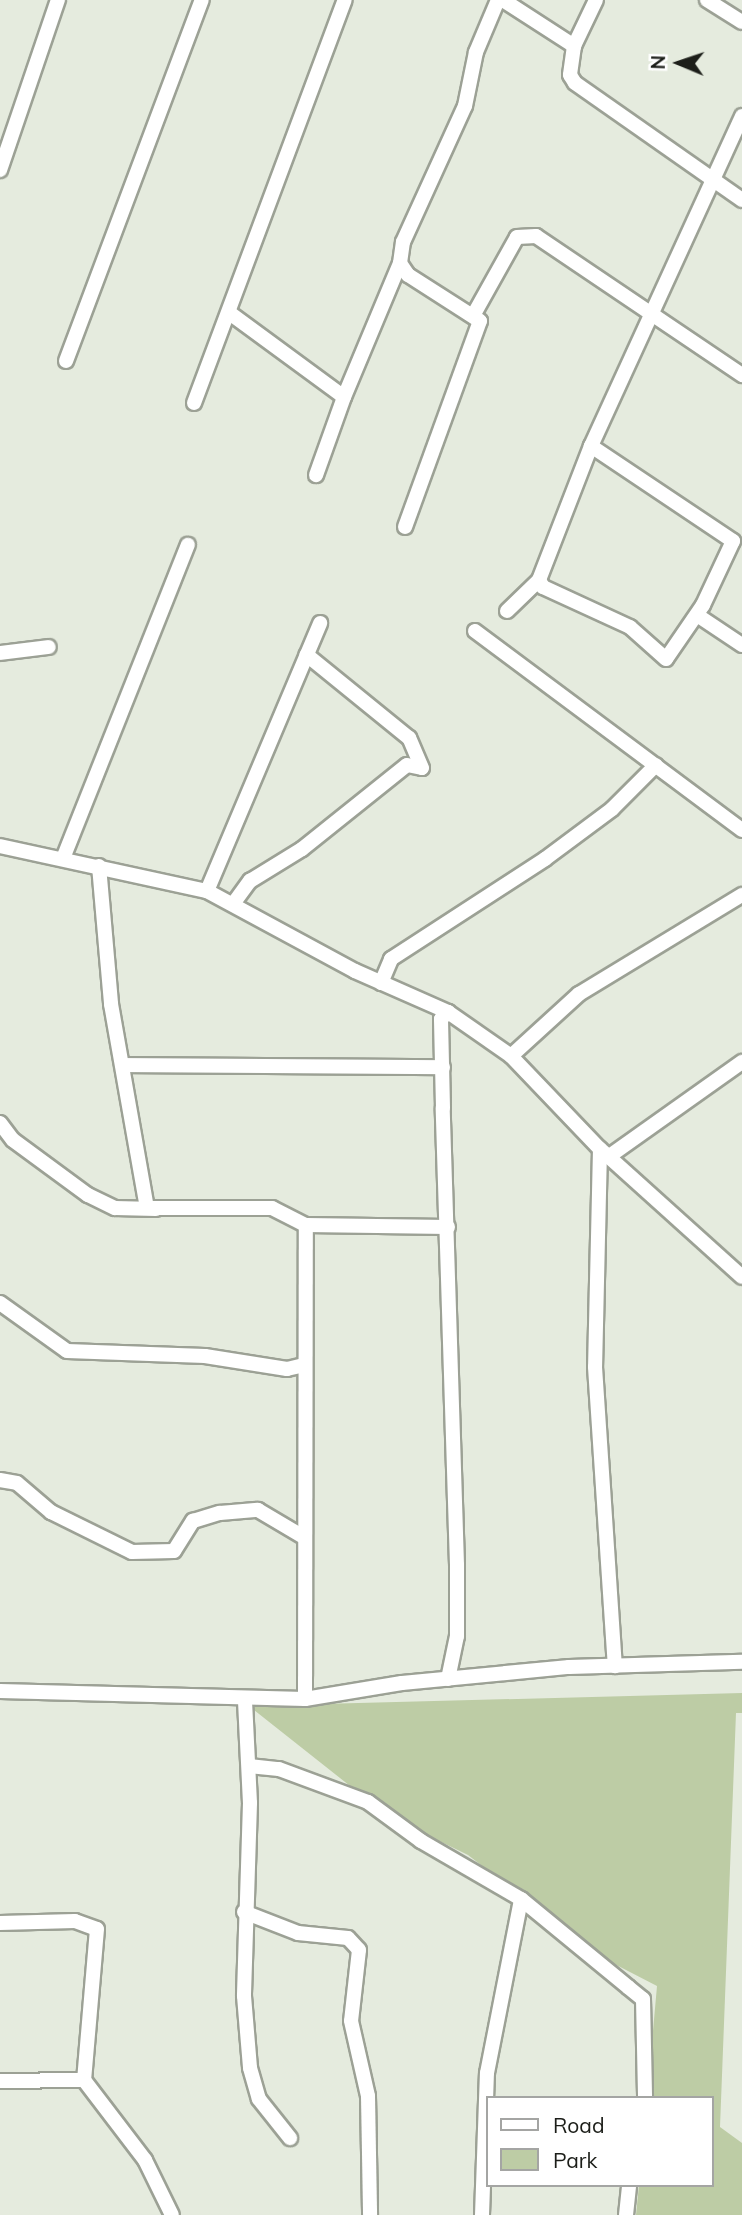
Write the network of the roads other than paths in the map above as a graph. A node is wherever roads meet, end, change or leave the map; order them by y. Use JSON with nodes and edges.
{"nodes":[{"id":1,"x":58,"y":0,"type":"edge"},
{"id":2,"x":202,"y":0,"type":"edge"},
{"id":3,"x":345,"y":0,"type":"edge"},
{"id":4,"x":498,"y":0,"type":"edge"},
{"id":5,"x":503,"y":0,"type":"edge"},
{"id":6,"x":596,"y":0,"type":"edge"},
{"id":7,"x":707,"y":0,"type":"edge"},
{"id":8,"x":742,"y":22,"type":"edge"},
{"id":9,"x":574,"y":46,"type":"junction"},
{"id":10,"x":742,"y":116,"type":"edge"},
{"id":11,"x":0,"y":170,"type":"edge"},
{"id":12,"x":712,"y":181,"type":"junction"},
{"id":13,"x":742,"y":200,"type":"edge"},
{"id":14,"x":400,"y":263,"type":"junction"},
{"id":15,"x":231,"y":314,"type":"junction"},
{"id":16,"x":474,"y":314,"type":"junction"},
{"id":17,"x":651,"y":315,"type":"junction"},
{"id":18,"x":66,"y":361,"type":"dead end"},
{"id":19,"x":742,"y":375,"type":"edge"},
{"id":20,"x":344,"y":397,"type":"junction"},
{"id":21,"x":194,"y":403,"type":"dead end"},
{"id":22,"x":591,"y":446,"type":"junction"},
{"id":23,"x":316,"y":475,"type":"dead end"},
{"id":24,"x":405,"y":527,"type":"dead end"},
{"id":25,"x":738,"y":536,"type":"edge"},
{"id":26,"x":188,"y":545,"type":"dead end"},
{"id":27,"x":539,"y":580,"type":"junction"},
{"id":28,"x":507,"y":611,"type":"dead end"},
{"id":29,"x":697,"y":615,"type":"junction"},
{"id":30,"x":320,"y":623,"type":"dead end"},
{"id":31,"x":475,"y":631,"type":"dead end"},
{"id":32,"x":742,"y":645,"type":"edge"},
{"id":33,"x":49,"y":647,"type":"dead end"},
{"id":34,"x":0,"y":653,"type":"edge"},
{"id":35,"x":307,"y":655,"type":"junction"},
{"id":36,"x":656,"y":765,"type":"junction"},
{"id":37,"x":742,"y":830,"type":"edge"},
{"id":38,"x":0,"y":846,"type":"edge"},
{"id":39,"x":64,"y":856,"type":"junction"},
{"id":40,"x":99,"y":866,"type":"junction"},
{"id":41,"x":206,"y":891,"type":"junction"},
{"id":42,"x":742,"y":895,"type":"edge"},
{"id":43,"x":233,"y":904,"type":"junction"},
{"id":44,"x":381,"y":984,"type":"junction"},
{"id":45,"x":448,"y":1012,"type":"junction"},
{"id":46,"x":511,"y":1056,"type":"junction"},
{"id":47,"x":742,"y":1062,"type":"edge"},
{"id":48,"x":124,"y":1065,"type":"junction"},
{"id":49,"x":443,"y":1067,"type":"junction"},
{"id":50,"x":0,"y":1123,"type":"edge"},
{"id":51,"x":606,"y":1152,"type":"junction"},
{"id":52,"x":161,"y":1209,"type":"junction"},
{"id":53,"x":306,"y":1224,"type":"junction"},
{"id":54,"x":448,"y":1227,"type":"junction"},
{"id":55,"x":742,"y":1277,"type":"edge"},
{"id":56,"x":0,"y":1303,"type":"edge"},
{"id":57,"x":304,"y":1365,"type":"junction"},
{"id":58,"x":0,"y":1480,"type":"edge"},
{"id":59,"x":302,"y":1536,"type":"junction"},
{"id":60,"x":742,"y":1662,"type":"edge"},
{"id":61,"x":615,"y":1666,"type":"junction"},
{"id":62,"x":448,"y":1679,"type":"junction"},
{"id":63,"x":0,"y":1691,"type":"edge"},
{"id":64,"x":305,"y":1699,"type":"junction"},
{"id":65,"x":245,"y":1701,"type":"junction"},
{"id":66,"x":249,"y":1766,"type":"junction"},
{"id":67,"x":521,"y":1899,"type":"junction"},
{"id":68,"x":244,"y":1912,"type":"junction"},
{"id":69,"x":0,"y":1923,"type":"edge"},
{"id":70,"x":83,"y":2080,"type":"junction"},
{"id":71,"x":0,"y":2081,"type":"edge"},
{"id":72,"x":646,"y":2096,"type":"edge"},
{"id":73,"x":290,"y":2138,"type":"dead end"},
{"id":74,"x":629,"y":2187,"type":"edge"},
{"id":75,"x":172,"y":2215,"type":"edge"},
{"id":76,"x":370,"y":2215,"type":"edge"},
{"id":77,"x":482,"y":2215,"type":"edge"},
{"id":78,"x":626,"y":2215,"type":"edge"}],
"edges":[{"from":1,"to":11,"type":"street"},
{"from":2,"to":18,"type":"street"},
{"from":3,"to":15,"type":"street"},
{"from":4,"to":14,"type":"street"},
{"from":5,"to":9,"type":"street"},
{"from":6,"to":9,"type":"street"},
{"from":7,"to":8,"type":"street"},
{"from":9,"to":12,"type":"street"},
{"from":10,"to":12,"type":"street"},
{"from":12,"to":13,"type":"street"},
{"from":12,"to":17,"type":"street"},
{"from":14,"to":16,"type":"street"},
{"from":14,"to":20,"type":"street"},
{"from":15,"to":20,"type":"street"},
{"from":15,"to":21,"type":"street"},
{"from":16,"to":17,"type":"street"},
{"from":16,"to":24,"type":"street"},
{"from":17,"to":19,"type":"street"},
{"from":17,"to":22,"type":"street"},
{"from":20,"to":23,"type":"street"},
{"from":22,"to":25,"type":"street"},
{"from":22,"to":27,"type":"street"},
{"from":25,"to":29,"type":"street"},
{"from":26,"to":39,"type":"street"},
{"from":27,"to":28,"type":"street"},
{"from":27,"to":29,"type":"street"},
{"from":29,"to":32,"type":"street"},
{"from":30,"to":35,"type":"street"},
{"from":31,"to":36,"type":"street"},
{"from":33,"to":34,"type":"street"},
{"from":35,"to":41,"type":"street"},
{"from":35,"to":43,"type":"street"},
{"from":36,"to":37,"type":"street"},
{"from":36,"to":44,"type":"street"},
{"from":38,"to":39,"type":"street"},
{"from":39,"to":40,"type":"street"},
{"from":40,"to":41,"type":"street"},
{"from":40,"to":48,"type":"street"},
{"from":41,"to":43,"type":"street"},
{"from":42,"to":46,"type":"street"},
{"from":43,"to":44,"type":"street"},
{"from":44,"to":45,"type":"street"},
{"from":45,"to":46,"type":"street"},
{"from":45,"to":49,"type":"street"},
{"from":46,"to":51,"type":"street"},
{"from":47,"to":51,"type":"street"},
{"from":48,"to":49,"type":"street"},
{"from":48,"to":52,"type":"street"},
{"from":49,"to":54,"type":"street"},
{"from":50,"to":52,"type":"street"},
{"from":51,"to":55,"type":"street"},
{"from":51,"to":61,"type":"street"},
{"from":52,"to":53,"type":"street"},
{"from":53,"to":54,"type":"street"},
{"from":53,"to":57,"type":"street"},
{"from":54,"to":62,"type":"street"},
{"from":56,"to":57,"type":"street"},
{"from":57,"to":59,"type":"street"},
{"from":58,"to":59,"type":"street"},
{"from":59,"to":64,"type":"street"},
{"from":60,"to":61,"type":"street"},
{"from":61,"to":62,"type":"street"},
{"from":62,"to":64,"type":"street"},
{"from":63,"to":65,"type":"street"},
{"from":64,"to":65,"type":"street"},
{"from":65,"to":66,"type":"street"},
{"from":66,"to":67,"type":"street"},
{"from":66,"to":68,"type":"street"},
{"from":67,"to":72,"type":"street"},
{"from":67,"to":77,"type":"street"},
{"from":68,"to":73,"type":"street"},
{"from":68,"to":76,"type":"street"},
{"from":69,"to":70,"type":"street"},
{"from":70,"to":71,"type":"street"},
{"from":70,"to":75,"type":"street"},
{"from":74,"to":78,"type":"street"}]}
